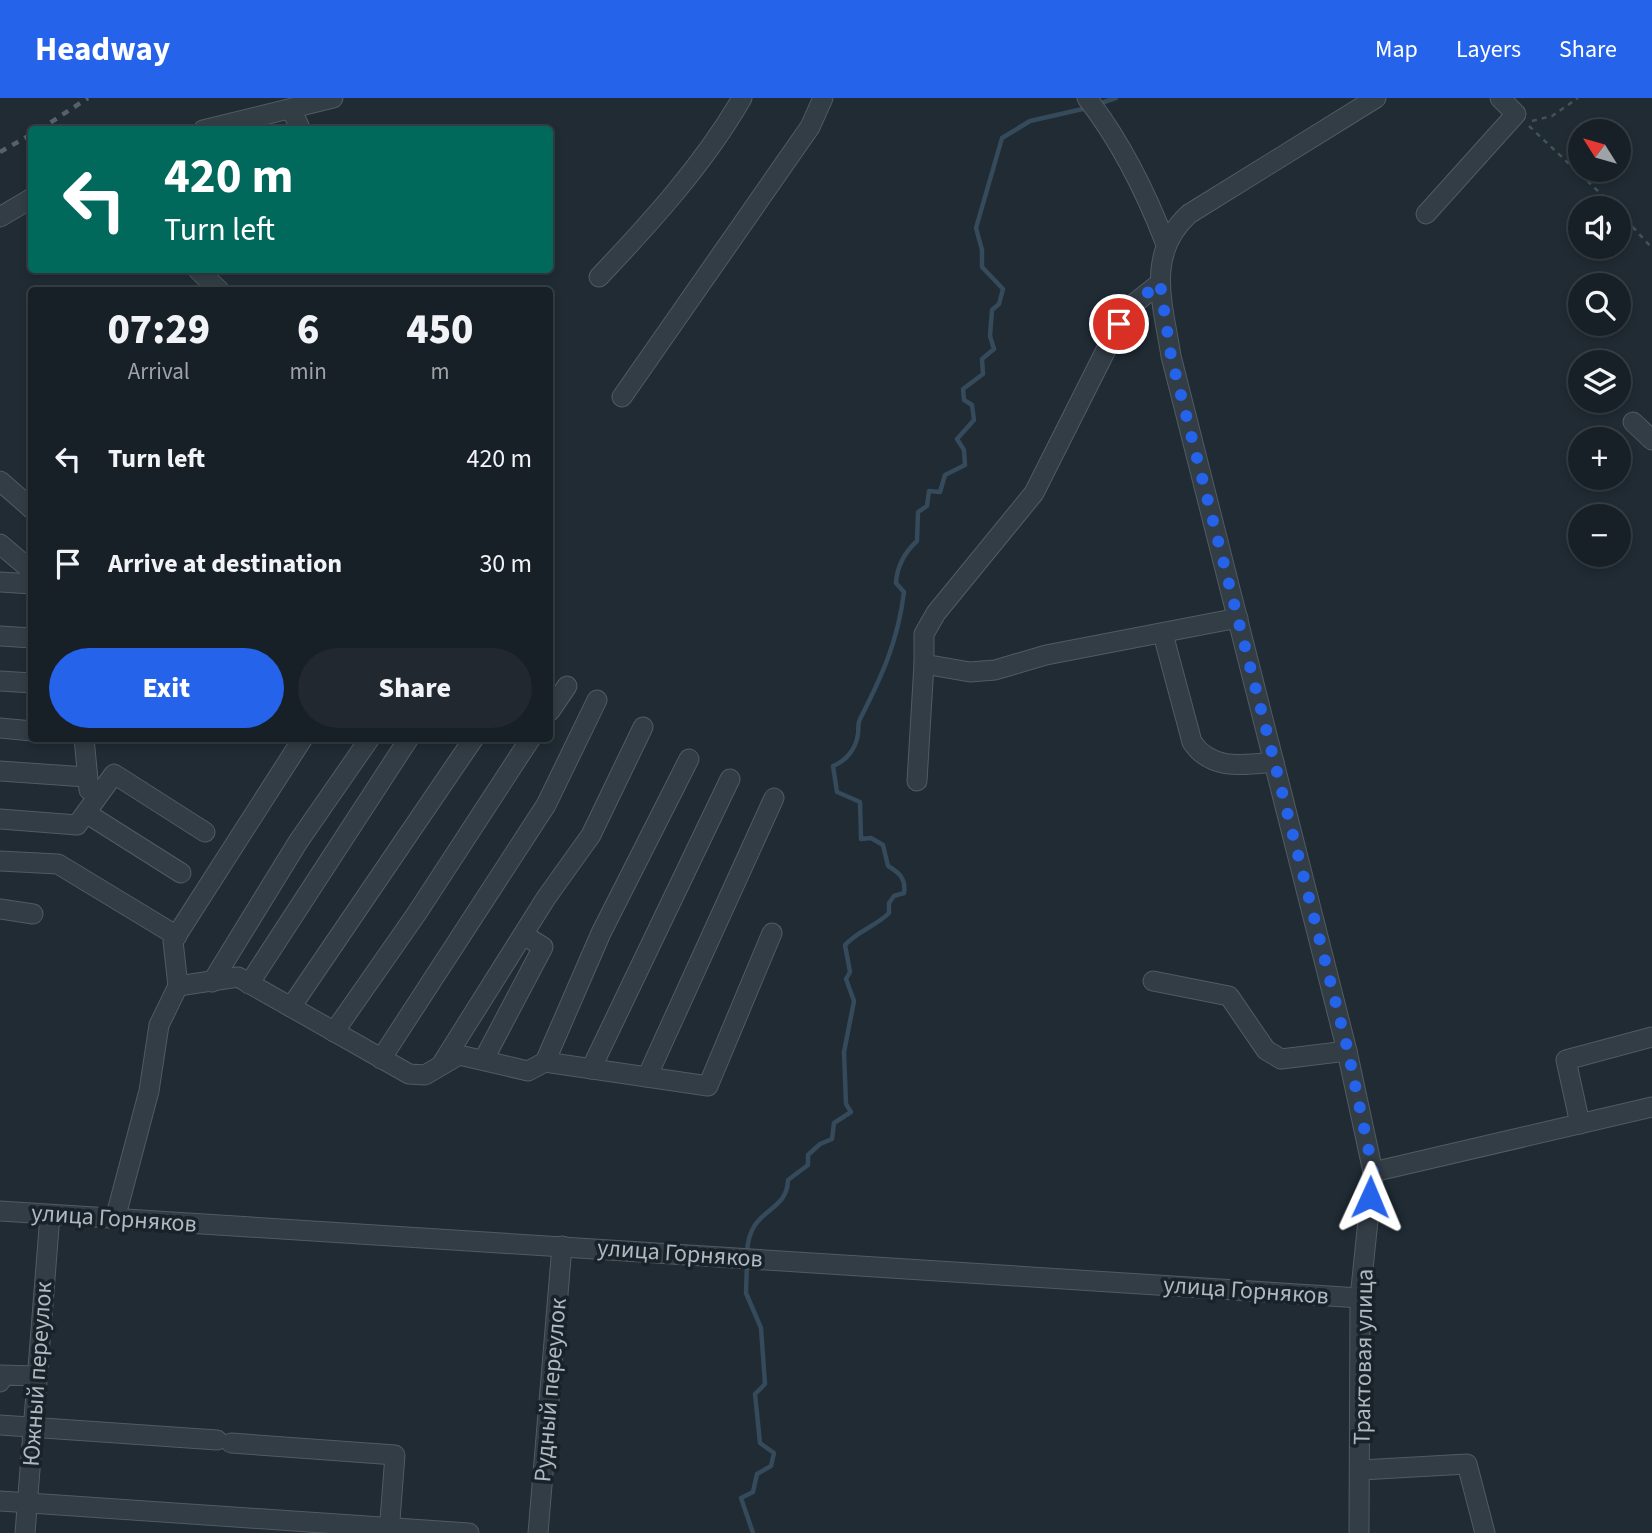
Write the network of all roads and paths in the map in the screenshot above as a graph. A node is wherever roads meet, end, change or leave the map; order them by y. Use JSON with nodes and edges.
{"nodes":[{"id":1,"x":333,"y":98,"type":"edge"},
{"id":2,"x":742,"y":98,"type":"edge"},
{"id":3,"x":823,"y":98,"type":"edge"},
{"id":4,"x":1087,"y":98,"type":"edge"},
{"id":5,"x":1376,"y":98,"type":"edge"},
{"id":6,"x":1500,"y":98,"type":"edge"},
{"id":7,"x":1578,"y":98,"type":"edge"},
{"id":8,"x":291,"y":109,"type":"junction"},
{"id":9,"x":220,"y":126,"type":"edge"},
{"id":10,"x":299,"y":126,"type":"edge"},
{"id":11,"x":1602,"y":196,"type":"edge"},
{"id":12,"x":28,"y":200,"type":"edge"},
{"id":13,"x":1151,"y":203,"type":"junction"},
{"id":14,"x":1189,"y":214,"type":"junction"},
{"id":15,"x":1426,"y":214,"type":"dead end"},
{"id":16,"x":0,"y":217,"type":"edge"},
{"id":17,"x":1631,"y":225,"type":"edge"},
{"id":18,"x":1166,"y":242,"type":"junction"},
{"id":19,"x":1652,"y":248,"type":"edge"},
{"id":20,"x":201,"y":273,"type":"edge"},
{"id":21,"x":599,"y":277,"type":"dead end"},
{"id":22,"x":1160,"y":283,"type":"junction"},
{"id":23,"x":216,"y":287,"type":"edge"},
{"id":24,"x":622,"y":397,"type":"dead end"},
{"id":25,"x":1633,"y":422,"type":"dead end"},
{"id":26,"x":1652,"y":440,"type":"edge"},
{"id":27,"x":0,"y":481,"type":"edge"},
{"id":28,"x":28,"y":506,"type":"edge"},
{"id":29,"x":0,"y":544,"type":"edge"},
{"id":30,"x":28,"y":568,"type":"edge"},
{"id":31,"x":0,"y":582,"type":"edge"},
{"id":32,"x":28,"y":584,"type":"edge"},
{"id":33,"x":1238,"y":618,"type":"junction"},
{"id":34,"x":1163,"y":634,"type":"junction"},
{"id":35,"x":0,"y":636,"type":"edge"},
{"id":36,"x":28,"y":638,"type":"edge"},
{"id":37,"x":924,"y":664,"type":"junction"},
{"id":38,"x":0,"y":681,"type":"edge"},
{"id":39,"x":28,"y":683,"type":"edge"},
{"id":40,"x":567,"y":686,"type":"dead end"},
{"id":41,"x":597,"y":700,"type":"dead end"},
{"id":42,"x":553,"y":707,"type":"edge"},
{"id":43,"x":643,"y":727,"type":"dead end"},
{"id":44,"x":0,"y":728,"type":"edge"},
{"id":45,"x":28,"y":731,"type":"edge"},
{"id":46,"x":84,"y":742,"type":"edge"},
{"id":47,"x":300,"y":742,"type":"edge"},
{"id":48,"x":367,"y":742,"type":"edge"},
{"id":49,"x":406,"y":742,"type":"edge"},
{"id":50,"x":471,"y":742,"type":"edge"},
{"id":51,"x":528,"y":742,"type":"edge"},
{"id":52,"x":689,"y":759,"type":"dead end"},
{"id":53,"x":1274,"y":762,"type":"junction"},
{"id":54,"x":0,"y":771,"type":"edge"},
{"id":55,"x":86,"y":777,"type":"junction"},
{"id":56,"x":730,"y":779,"type":"dead end"},
{"id":57,"x":917,"y":781,"type":"dead end"},
{"id":58,"x":774,"y":798,"type":"dead end"},
{"id":59,"x":89,"y":809,"type":"junction"},
{"id":60,"x":0,"y":819,"type":"edge"},
{"id":61,"x":205,"y":832,"type":"dead end"},
{"id":62,"x":0,"y":860,"type":"edge"},
{"id":63,"x":181,"y":873,"type":"dead end"},
{"id":64,"x":0,"y":909,"type":"edge"},
{"id":65,"x":33,"y":914,"type":"dead end"},
{"id":66,"x":772,"y":933,"type":"dead end"},
{"id":67,"x":524,"y":935,"type":"junction"},
{"id":68,"x":177,"y":936,"type":"junction"},
{"id":69,"x":1153,"y":981,"type":"dead end"},
{"id":70,"x":212,"y":982,"type":"junction"},
{"id":71,"x":249,"y":984,"type":"junction"},
{"id":72,"x":178,"y":986,"type":"junction"},
{"id":73,"x":291,"y":1007,"type":"junction"},
{"id":74,"x":334,"y":1032,"type":"junction"},
{"id":75,"x":1652,"y":1037,"type":"edge"},
{"id":76,"x":1348,"y":1051,"type":"junction"},
{"id":77,"x":381,"y":1059,"type":"junction"},
{"id":78,"x":484,"y":1059,"type":"junction"},
{"id":79,"x":544,"y":1062,"type":"junction"},
{"id":80,"x":440,"y":1066,"type":"junction"},
{"id":81,"x":591,"y":1069,"type":"junction"},
{"id":82,"x":647,"y":1077,"type":"junction"},
{"id":83,"x":1652,"y":1107,"type":"edge"},
{"id":84,"x":1580,"y":1124,"type":"junction"},
{"id":85,"x":1373,"y":1171,"type":"junction"},
{"id":86,"x":0,"y":1211,"type":"edge"},
{"id":87,"x":50,"y":1215,"type":"junction"},
{"id":88,"x":115,"y":1219,"type":"junction"},
{"id":89,"x":562,"y":1246,"type":"junction"},
{"id":90,"x":1360,"y":1298,"type":"junction"},
{"id":91,"x":36,"y":1376,"type":"junction"},
{"id":92,"x":0,"y":1382,"type":"edge"},
{"id":93,"x":0,"y":1425,"type":"edge"},
{"id":94,"x":32,"y":1428,"type":"junction"},
{"id":95,"x":1361,"y":1470,"type":"junction"},
{"id":96,"x":0,"y":1501,"type":"edge"},
{"id":97,"x":27,"y":1503,"type":"junction"},
{"id":98,"x":389,"y":1530,"type":"edge"},
{"id":99,"x":25,"y":1533,"type":"edge"},
{"id":100,"x":469,"y":1533,"type":"edge"},
{"id":101,"x":538,"y":1533,"type":"edge"},
{"id":102,"x":1359,"y":1533,"type":"edge"},
{"id":103,"x":1485,"y":1533,"type":"edge"}],
"edges":[{"from":1,"to":8,"type":"street"},
{"from":2,"to":21,"type":"street"},
{"from":3,"to":24,"type":"street"},
{"from":4,"to":13,"type":"street"},
{"from":5,"to":14,"type":"street"},
{"from":6,"to":15,"type":"street"},
{"from":7,"to":11,"type":"path"},
{"from":8,"to":9,"type":"street"},
{"from":8,"to":10,"type":"street"},
{"from":12,"to":16,"type":"street"},
{"from":13,"to":14,"type":"street"},
{"from":13,"to":18,"type":"street"},
{"from":14,"to":18,"type":"street"},
{"from":17,"to":19,"type":"path"},
{"from":18,"to":22,"type":"street","name":"Трактовая улица"},
{"from":20,"to":23,"type":"street"},
{"from":22,"to":33,"type":"street","name":"Трактовая улица"},
{"from":22,"to":37,"type":"street"},
{"from":25,"to":26,"type":"street"},
{"from":27,"to":28,"type":"street"},
{"from":29,"to":30,"type":"street"},
{"from":31,"to":32,"type":"street"},
{"from":33,"to":34,"type":"street"},
{"from":33,"to":53,"type":"street","name":"Трактовая улица"},
{"from":34,"to":37,"type":"street"},
{"from":34,"to":53,"type":"street"},
{"from":35,"to":36,"type":"street"},
{"from":37,"to":57,"type":"street"},
{"from":38,"to":39,"type":"street"},
{"from":40,"to":42,"type":"street"},
{"from":41,"to":77,"type":"street"},
{"from":43,"to":67,"type":"street"},
{"from":44,"to":45,"type":"street"},
{"from":46,"to":55,"type":"street"},
{"from":47,"to":68,"type":"street"},
{"from":48,"to":70,"type":"street"},
{"from":49,"to":71,"type":"street"},
{"from":50,"to":73,"type":"street"},
{"from":51,"to":74,"type":"street"},
{"from":52,"to":79,"type":"street"},
{"from":53,"to":76,"type":"street","name":"Трактовая улица"},
{"from":54,"to":55,"type":"street"},
{"from":55,"to":59,"type":"street"},
{"from":56,"to":81,"type":"street"},
{"from":58,"to":82,"type":"street"},
{"from":59,"to":60,"type":"street"},
{"from":59,"to":61,"type":"street"},
{"from":59,"to":63,"type":"street"},
{"from":62,"to":68,"type":"street"},
{"from":64,"to":65,"type":"street"},
{"from":66,"to":82,"type":"street"},
{"from":67,"to":78,"type":"street"},
{"from":67,"to":80,"type":"street"},
{"from":68,"to":72,"type":"street"},
{"from":69,"to":76,"type":"street"},
{"from":70,"to":71,"type":"street"},
{"from":70,"to":72,"type":"street"},
{"from":71,"to":73,"type":"street"},
{"from":72,"to":88,"type":"street"},
{"from":73,"to":74,"type":"street"},
{"from":74,"to":77,"type":"street"},
{"from":75,"to":84,"type":"street"},
{"from":76,"to":85,"type":"street","name":"Трактовая улица"},
{"from":77,"to":80,"type":"street"},
{"from":78,"to":79,"type":"street"},
{"from":78,"to":80,"type":"street"},
{"from":79,"to":81,"type":"street"},
{"from":81,"to":82,"type":"street"},
{"from":83,"to":84,"type":"street"},
{"from":84,"to":85,"type":"street"},
{"from":85,"to":90,"type":"street","name":"Трактовая улица"},
{"from":86,"to":87,"type":"street","name":"улица Горняков"},
{"from":87,"to":88,"type":"street","name":"улица Горняков"},
{"from":87,"to":91,"type":"street","name":"Южный переулок"},
{"from":88,"to":89,"type":"street","name":"улица Горняков"},
{"from":89,"to":90,"type":"street","name":"улица Горняков"},
{"from":89,"to":101,"type":"street","name":"Рудный переулок"},
{"from":90,"to":95,"type":"street","name":"Трактовая улица"},
{"from":91,"to":92,"type":"street"},
{"from":91,"to":94,"type":"street","name":"Южный переулок"},
{"from":93,"to":94,"type":"street"},
{"from":94,"to":97,"type":"street","name":"Южный переулок"},
{"from":94,"to":98,"type":"street"},
{"from":95,"to":102,"type":"street","name":"Трактовая улица"},
{"from":95,"to":103,"type":"street"},
{"from":96,"to":97,"type":"street"},
{"from":97,"to":98,"type":"street"},
{"from":97,"to":99,"type":"street","name":"Южный переулок"},
{"from":98,"to":100,"type":"street"}]}
